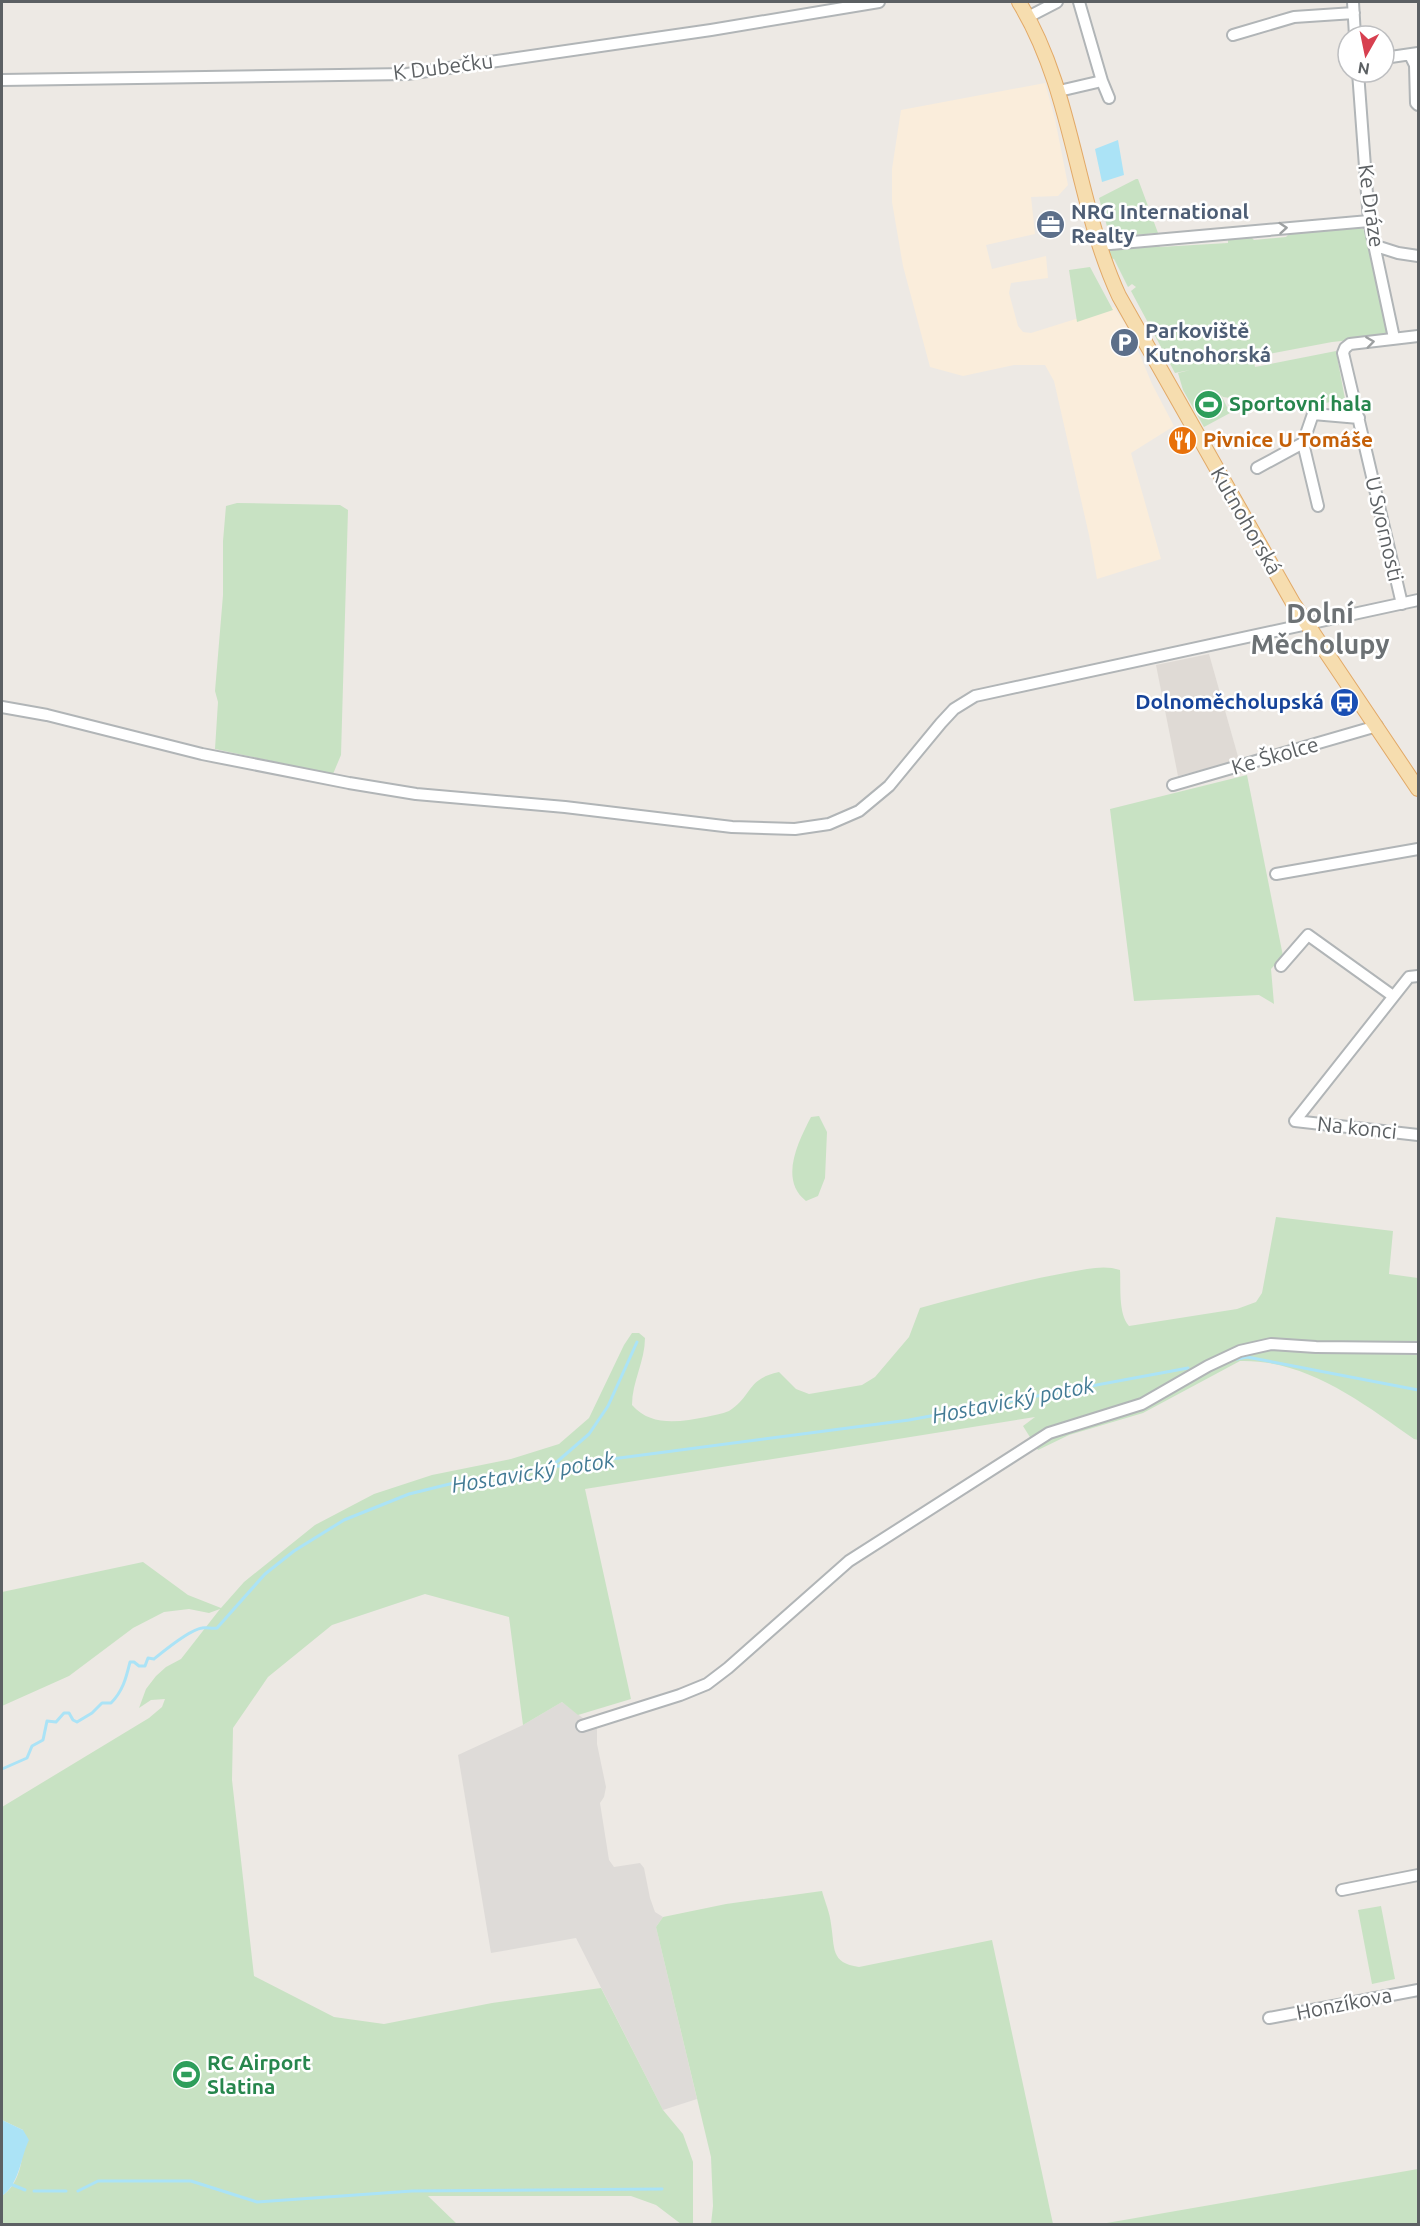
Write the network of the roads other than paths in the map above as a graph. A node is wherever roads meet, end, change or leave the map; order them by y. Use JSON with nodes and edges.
{"nodes":[{"id":1,"x":879,"y":2,"type":"edge"},
{"id":2,"x":1019,"y":2,"type":"edge"},
{"id":3,"x":1057,"y":2,"type":"edge"},
{"id":4,"x":1079,"y":2,"type":"edge"},
{"id":5,"x":1353,"y":7,"type":"edge"},
{"id":6,"x":1028,"y":16,"type":"junction"},
{"id":7,"x":1354,"y":24,"type":"edge"},
{"id":8,"x":1233,"y":35,"type":"dead end"},
{"id":9,"x":1414,"y":54,"type":"edge"},
{"id":10,"x":1396,"y":56,"type":"edge"},
{"id":11,"x":2,"y":81,"type":"edge"},
{"id":12,"x":1102,"y":81,"type":"junction"},
{"id":13,"x":1359,"y":84,"type":"edge"},
{"id":14,"x":1059,"y":91,"type":"junction"},
{"id":15,"x":1108,"y":98,"type":"dead end"},
{"id":16,"x":1419,"y":105,"type":"edge"},
{"id":17,"x":1369,"y":220,"type":"junction"},
{"id":18,"x":1099,"y":245,"type":"junction"},
{"id":19,"x":1376,"y":246,"type":"junction"},
{"id":20,"x":1419,"y":256,"type":"edge"},
{"id":21,"x":1419,"y":336,"type":"edge"},
{"id":22,"x":1394,"y":338,"type":"junction"},
{"id":23,"x":1359,"y":418,"type":"junction"},
{"id":24,"x":1303,"y":443,"type":"junction"},
{"id":25,"x":1257,"y":468,"type":"dead end"},
{"id":26,"x":1317,"y":506,"type":"dead end"},
{"id":27,"x":1419,"y":600,"type":"edge"},
{"id":28,"x":1402,"y":604,"type":"junction"},
{"id":29,"x":1308,"y":624,"type":"junction"},
{"id":30,"x":2,"y":707,"type":"edge"},
{"id":31,"x":1377,"y":726,"type":"junction"},
{"id":32,"x":1173,"y":785,"type":"dead end"},
{"id":33,"x":1419,"y":789,"type":"edge"},
{"id":34,"x":1419,"y":849,"type":"edge"},
{"id":35,"x":1276,"y":874,"type":"dead end"},
{"id":36,"x":1281,"y":966,"type":"dead end"},
{"id":37,"x":1419,"y":976,"type":"edge"},
{"id":38,"x":1393,"y":996,"type":"junction"},
{"id":39,"x":1419,"y":1135,"type":"edge"},
{"id":40,"x":1419,"y":1348,"type":"edge"},
{"id":41,"x":582,"y":1725,"type":"dead end"},
{"id":42,"x":1419,"y":1875,"type":"edge"},
{"id":43,"x":1342,"y":1890,"type":"dead end"},
{"id":44,"x":1419,"y":1990,"type":"edge"},
{"id":45,"x":1269,"y":2018,"type":"dead end"}],
"edges":[{"from":1,"to":11,"type":"street","name":"K Dubečku"},
{"from":2,"to":6,"type":"main road","name":"Kutnohorská"},
{"from":3,"to":6,"type":"street"},
{"from":4,"to":12,"type":"street"},
{"from":5,"to":7,"type":"street"},
{"from":5,"to":8,"type":"street"},
{"from":6,"to":14,"type":"main road","name":"Kutnohorská"},
{"from":9,"to":10,"type":"street"},
{"from":9,"to":16,"type":"street"},
{"from":12,"to":14,"type":"street"},
{"from":12,"to":15,"type":"street"},
{"from":13,"to":17,"type":"street","name":"Ke Dráze"},
{"from":14,"to":18,"type":"main road","name":"Kutnohorská"},
{"from":18,"to":17,"type":"street","one_way":true},
{"from":17,"to":19,"type":"street","name":"Ke Dráze"},
{"from":18,"to":29,"type":"main road","name":"Kutnohorská"},
{"from":19,"to":20,"type":"street"},
{"from":19,"to":22,"type":"street","name":"Ke Dráze"},
{"from":21,"to":22,"type":"street"},
{"from":23,"to":22,"type":"street","name":"U Svornosti","one_way":true},
{"from":23,"to":24,"type":"street"},
{"from":23,"to":28,"type":"street","name":"U Svornosti"},
{"from":24,"to":25,"type":"street"},
{"from":24,"to":26,"type":"street"},
{"from":27,"to":28,"type":"street"},
{"from":28,"to":29,"type":"street"},
{"from":29,"to":30,"type":"street"},
{"from":29,"to":31,"type":"main road","name":"Kutnohorská"},
{"from":31,"to":32,"type":"street","name":"Ke Školce"},
{"from":31,"to":33,"type":"main road","name":"Kutnohorská"},
{"from":34,"to":35,"type":"street"},
{"from":36,"to":38,"type":"street"},
{"from":37,"to":38,"type":"street"},
{"from":38,"to":39,"type":"street","name":"Na konci"},
{"from":40,"to":41,"type":"street"},
{"from":42,"to":43,"type":"street"},
{"from":44,"to":45,"type":"street","name":"Honzíkova"}]}
